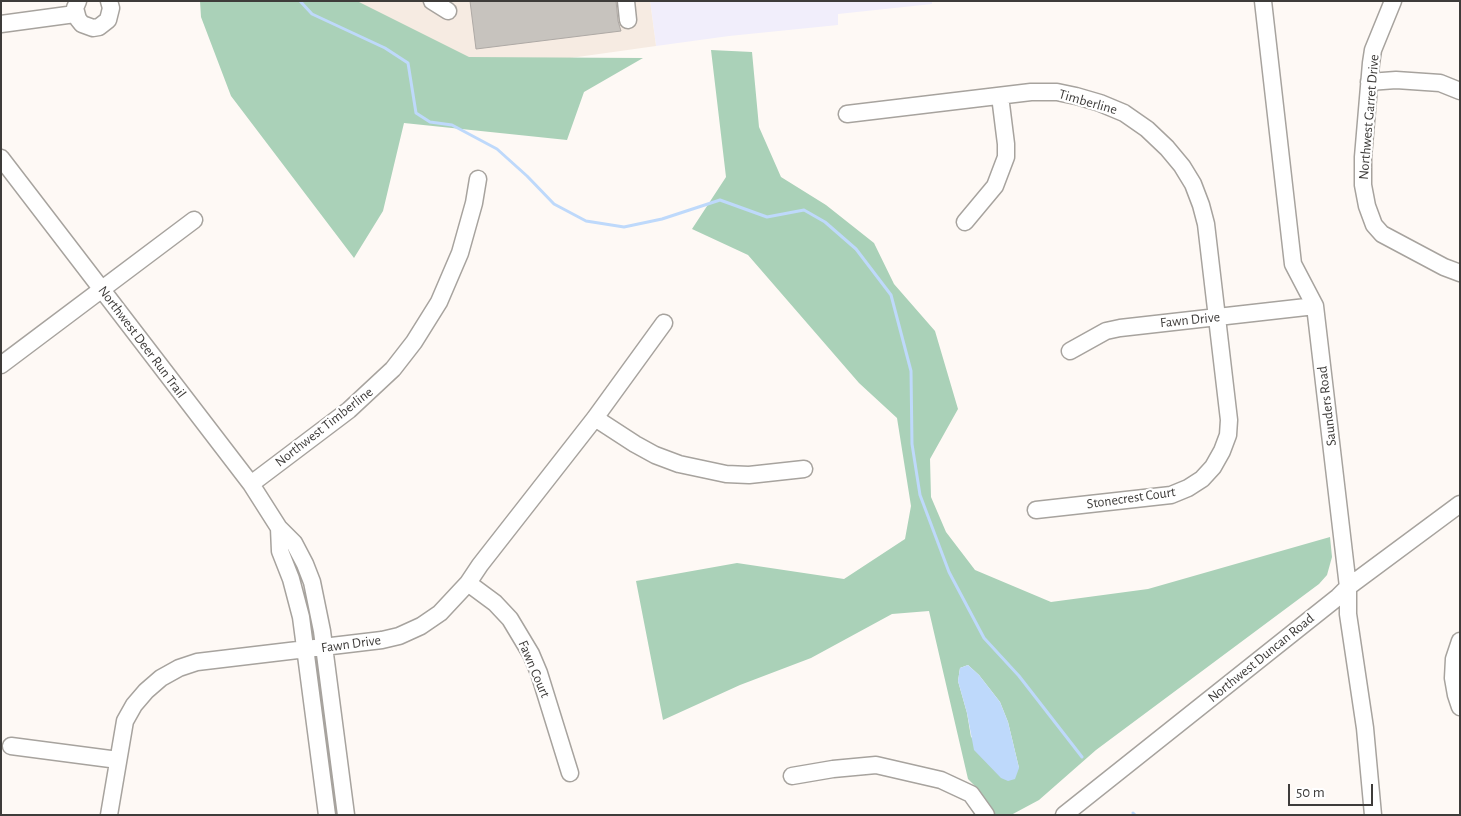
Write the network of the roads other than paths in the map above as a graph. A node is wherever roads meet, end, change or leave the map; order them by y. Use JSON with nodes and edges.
{"nodes":[{"id":1,"x":109,"y":1,"type":"edge"},
{"id":2,"x":432,"y":1,"type":"edge"},
{"id":3,"x":626,"y":1,"type":"edge"},
{"id":4,"x":1263,"y":1,"type":"edge"},
{"id":5,"x":1393,"y":1,"type":"edge"},
{"id":6,"x":77,"y":8,"type":"edge"},
{"id":7,"x":448,"y":11,"type":"dead end"},
{"id":8,"x":628,"y":20,"type":"dead end"},
{"id":9,"x":1,"y":24,"type":"edge"},
{"id":10,"x":1369,"y":82,"type":"junction"},
{"id":11,"x":1460,"y":91,"type":"edge"},
{"id":12,"x":1000,"y":96,"type":"junction"},
{"id":13,"x":847,"y":114,"type":"dead end"},
{"id":14,"x":1,"y":158,"type":"edge"},
{"id":15,"x":478,"y":179,"type":"dead end"},
{"id":16,"x":194,"y":220,"type":"dead end"},
{"id":17,"x":965,"y":222,"type":"dead end"},
{"id":18,"x":1460,"y":272,"type":"edge"},
{"id":19,"x":101,"y":289,"type":"junction"},
{"id":20,"x":1315,"y":306,"type":"junction"},
{"id":21,"x":1216,"y":317,"type":"junction"},
{"id":22,"x":664,"y":323,"type":"dead end"},
{"id":23,"x":1070,"y":351,"type":"dead end"},
{"id":24,"x":1,"y":365,"type":"edge"},
{"id":25,"x":596,"y":418,"type":"junction"},
{"id":26,"x":804,"y":469,"type":"dead end"},
{"id":27,"x":251,"y":484,"type":"junction"},
{"id":28,"x":1460,"y":504,"type":"edge"},
{"id":29,"x":1036,"y":510,"type":"dead end"},
{"id":30,"x":279,"y":528,"type":"junction"},
{"id":31,"x":468,"y":584,"type":"junction"},
{"id":32,"x":1348,"y":587,"type":"junction"},
{"id":33,"x":1460,"y":641,"type":"edge"},
{"id":34,"x":325,"y":647,"type":"junction"},
{"id":35,"x":306,"y":650,"type":"junction"},
{"id":36,"x":1460,"y":706,"type":"edge"},
{"id":37,"x":11,"y":746,"type":"dead end"},
{"id":38,"x":118,"y":760,"type":"junction"},
{"id":39,"x":570,"y":773,"type":"dead end"},
{"id":40,"x":792,"y":776,"type":"dead end"},
{"id":41,"x":346,"y":811,"type":"edge"},
{"id":42,"x":327,"y":812,"type":"edge"},
{"id":43,"x":109,"y":815,"type":"edge"},
{"id":44,"x":986,"y":815,"type":"edge"},
{"id":45,"x":1064,"y":815,"type":"edge"},
{"id":46,"x":1373,"y":815,"type":"edge"}],
"edges":[{"from":1,"to":6,"type":"street"},
{"from":2,"to":7,"type":"street"},
{"from":3,"to":8,"type":"street"},
{"from":4,"to":20,"type":"street","name":"Saunders Road"},
{"from":5,"to":10,"type":"street","name":"Northwest Garret Drive"},
{"from":6,"to":9,"type":"street"},
{"from":10,"to":11,"type":"street"},
{"from":10,"to":18,"type":"street","name":"Northwest Garret Drive"},
{"from":12,"to":13,"type":"street","name":"Timberline"},
{"from":12,"to":17,"type":"street"},
{"from":12,"to":21,"type":"street","name":"Timberline"},
{"from":14,"to":19,"type":"street","name":"Northwest Deer Run Trail"},
{"from":15,"to":27,"type":"street","name":"Northwest Timberline"},
{"from":16,"to":19,"type":"street"},
{"from":19,"to":24,"type":"street"},
{"from":19,"to":27,"type":"street","name":"Northwest Deer Run Trail"},
{"from":20,"to":21,"type":"street","name":"Fawn Drive"},
{"from":20,"to":32,"type":"street","name":"Saunders Road"},
{"from":21,"to":23,"type":"street","name":"Fawn Drive"},
{"from":21,"to":29,"type":"street","name":"Stonecrest Court"},
{"from":22,"to":25,"type":"street","name":"Fawn Drive"},
{"from":25,"to":26,"type":"street"},
{"from":25,"to":31,"type":"street","name":"Fawn Drive"},
{"from":27,"to":30,"type":"street","name":"Northwest Deer Run Trail"},
{"from":28,"to":32,"type":"street","name":"Northwest Duncan Road"},
{"from":30,"to":34,"type":"street","name":"Northwest Deer Run Trail"},
{"from":30,"to":35,"type":"street","name":"Northwest Deer Run Trail"},
{"from":31,"to":34,"type":"street","name":"Fawn Drive"},
{"from":31,"to":39,"type":"street","name":"Fawn Court"},
{"from":32,"to":45,"type":"street","name":"Northwest Duncan Road"},
{"from":32,"to":46,"type":"street","name":"Saunders Road"},
{"from":33,"to":36,"type":"street"},
{"from":34,"to":35,"type":"street","name":"Fawn Drive"},
{"from":34,"to":41,"type":"street","name":"Northwest Deer Run Trail"},
{"from":35,"to":38,"type":"street","name":"Fawn Drive"},
{"from":35,"to":42,"type":"street","name":"Northwest Deer Run Trail"},
{"from":37,"to":38,"type":"street"},
{"from":38,"to":43,"type":"street","name":"Fawn Drive"},
{"from":40,"to":44,"type":"street"},
{"from":41,"to":42,"type":"street"}]}
